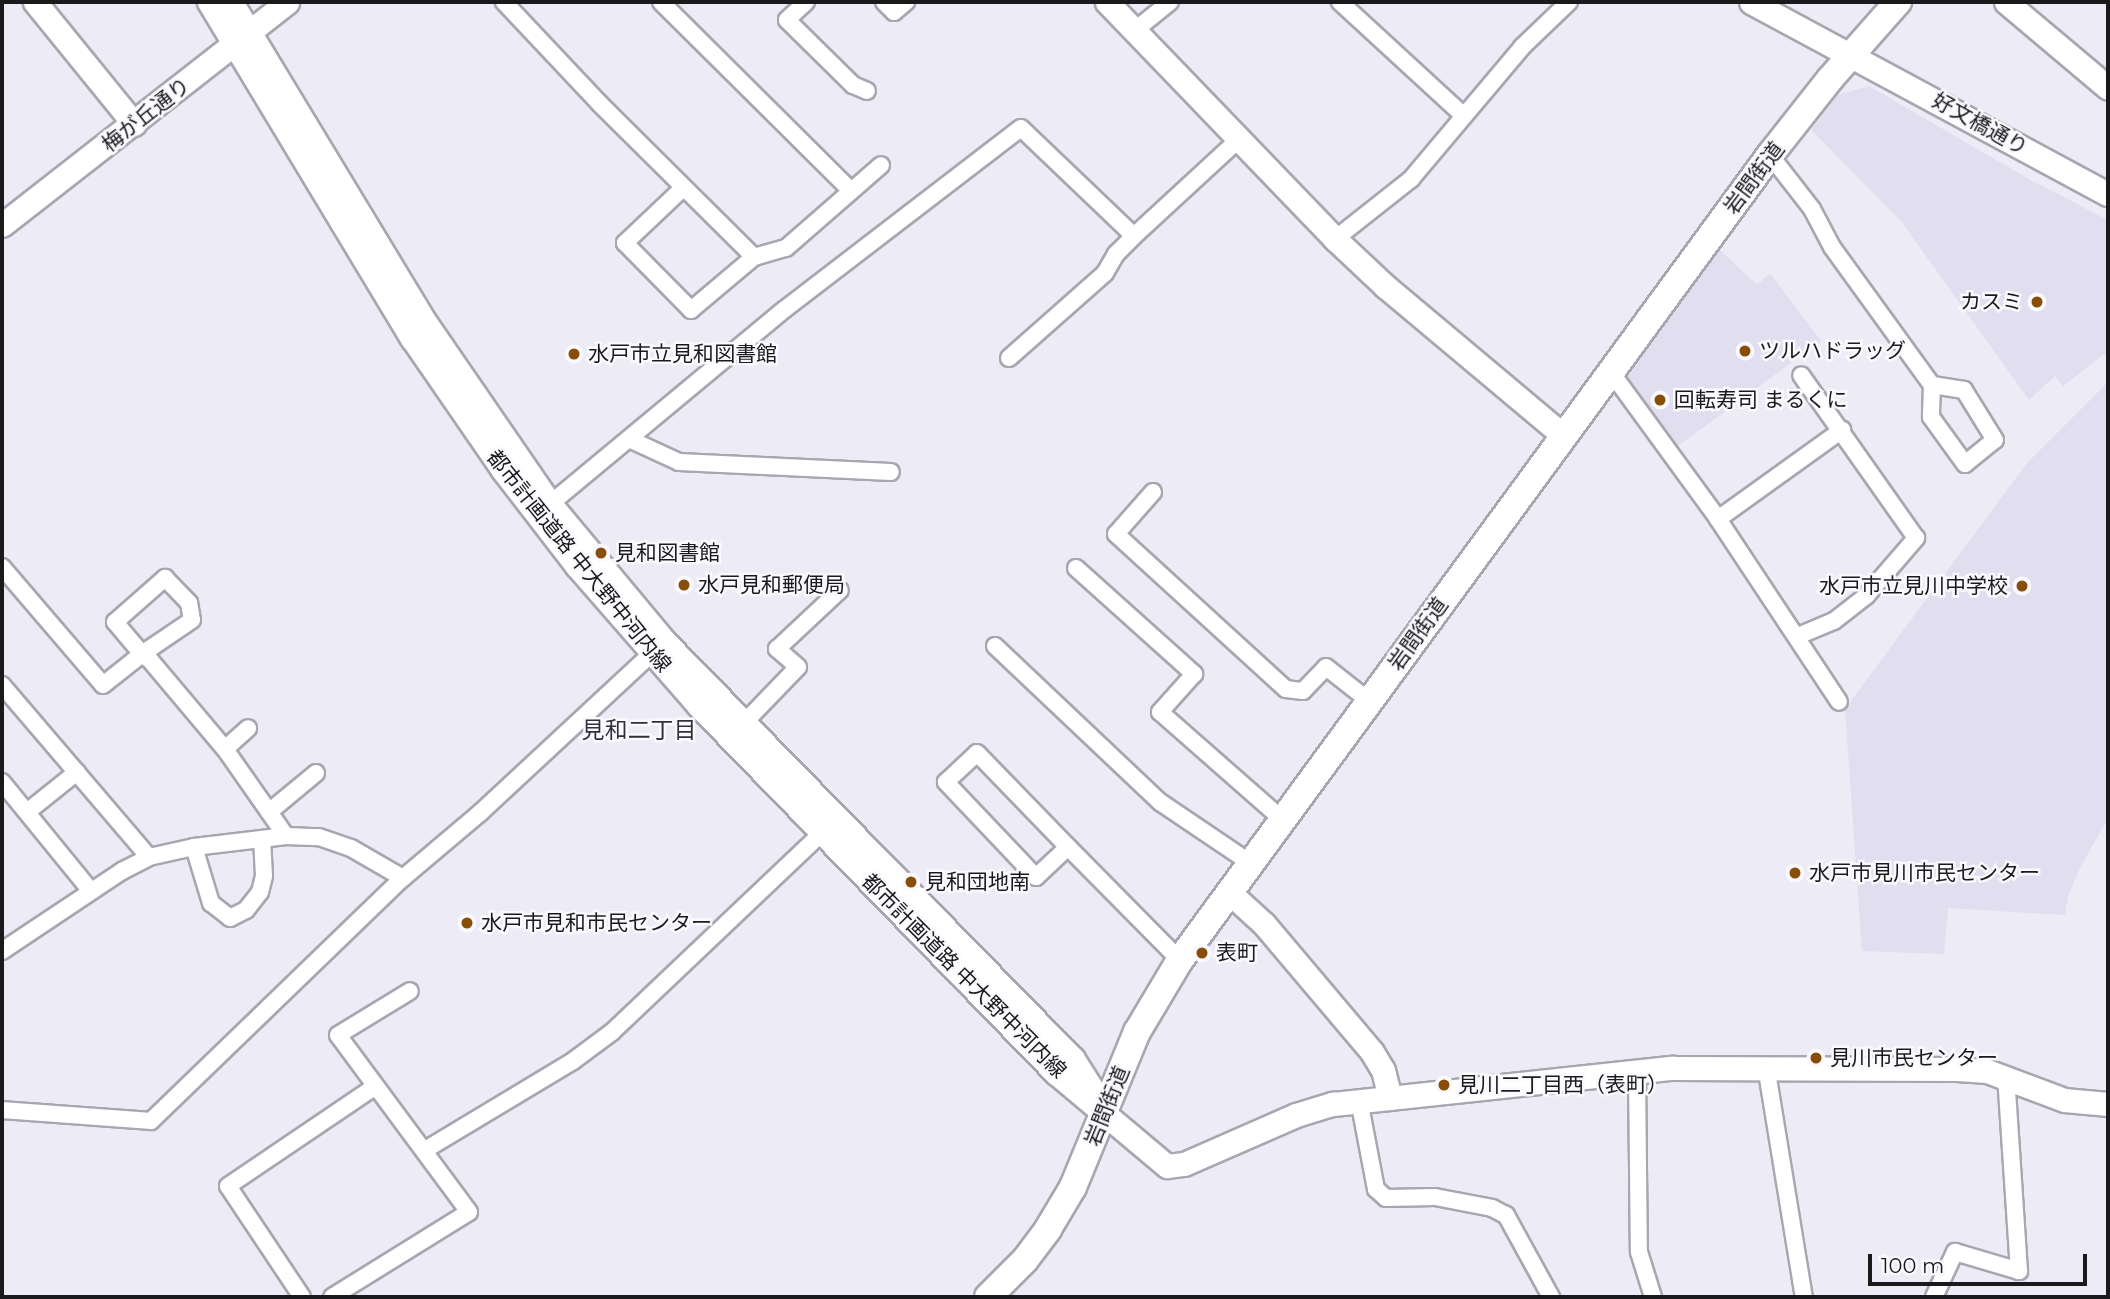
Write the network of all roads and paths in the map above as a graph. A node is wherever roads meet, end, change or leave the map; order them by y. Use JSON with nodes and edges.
{"nodes":[{"id":1,"x":35,"y":2,"type":"edge"},
{"id":2,"x":209,"y":2,"type":"edge"},
{"id":3,"x":231,"y":2,"type":"edge"},
{"id":4,"x":287,"y":2,"type":"edge"},
{"id":5,"x":504,"y":2,"type":"edge"},
{"id":6,"x":661,"y":2,"type":"edge"},
{"id":7,"x":806,"y":2,"type":"edge"},
{"id":8,"x":884,"y":2,"type":"edge"},
{"id":9,"x":906,"y":2,"type":"edge"},
{"id":10,"x":1107,"y":2,"type":"edge"},
{"id":11,"x":1170,"y":2,"type":"edge"},
{"id":12,"x":1340,"y":2,"type":"edge"},
{"id":13,"x":1569,"y":2,"type":"edge"},
{"id":14,"x":1751,"y":2,"type":"edge"},
{"id":15,"x":1898,"y":2,"type":"edge"},
{"id":16,"x":2006,"y":2,"type":"edge"},
{"id":17,"x":1134,"y":31,"type":"junction"},
{"id":18,"x":243,"y":39,"type":"junction"},
{"id":19,"x":1851,"y":54,"type":"junction"},
{"id":20,"x":2108,"y":88,"type":"edge"},
{"id":21,"x":867,"y":91,"type":"dead end"},
{"id":22,"x":1464,"y":117,"type":"junction"},
{"id":23,"x":134,"y":124,"type":"junction"},
{"id":24,"x":1238,"y":139,"type":"junction"},
{"id":25,"x":1770,"y":155,"type":"junction"},
{"id":26,"x":881,"y":165,"type":"dead end"},
{"id":27,"x":683,"y":188,"type":"junction"},
{"id":28,"x":851,"y":191,"type":"junction"},
{"id":29,"x":2108,"y":194,"type":"edge"},
{"id":30,"x":2,"y":225,"type":"edge"},
{"id":31,"x":1134,"y":236,"type":"junction"},
{"id":32,"x":1335,"y":239,"type":"junction"},
{"id":33,"x":754,"y":257,"type":"junction"},
{"id":34,"x":1009,"y":358,"type":"dead end"},
{"id":35,"x":1611,"y":372,"type":"junction"},
{"id":36,"x":1801,"y":375,"type":"dead end"},
{"id":37,"x":1932,"y":384,"type":"junction"},
{"id":38,"x":1842,"y":430,"type":"junction"},
{"id":39,"x":1564,"y":436,"type":"junction"},
{"id":40,"x":629,"y":439,"type":"junction"},
{"id":41,"x":891,"y":472,"type":"dead end"},
{"id":42,"x":1153,"y":492,"type":"dead end"},
{"id":43,"x":550,"y":503,"type":"junction"},
{"id":44,"x":1718,"y":519,"type":"junction"},
{"id":45,"x":2,"y":567,"type":"edge"},
{"id":46,"x":1076,"y":568,"type":"dead end"},
{"id":47,"x":840,"y":590,"type":"dead end"},
{"id":48,"x":1798,"y":636,"type":"junction"},
{"id":49,"x":995,"y":646,"type":"dead end"},
{"id":50,"x":658,"y":648,"type":"junction"},
{"id":51,"x":142,"y":654,"type":"junction"},
{"id":52,"x":2,"y":687,"type":"edge"},
{"id":53,"x":1368,"y":701,"type":"junction"},
{"id":54,"x":1839,"y":702,"type":"dead end"},
{"id":55,"x":743,"y":724,"type":"junction"},
{"id":56,"x":248,"y":728,"type":"dead end"},
{"id":57,"x":225,"y":749,"type":"junction"},
{"id":58,"x":77,"y":772,"type":"junction"},
{"id":59,"x":316,"y":773,"type":"dead end"},
{"id":60,"x":2,"y":782,"type":"edge"},
{"id":61,"x":27,"y":811,"type":"junction"},
{"id":62,"x":269,"y":812,"type":"junction"},
{"id":63,"x":1283,"y":820,"type":"junction"},
{"id":64,"x":822,"y":832,"type":"junction"},
{"id":65,"x":286,"y":836,"type":"junction"},
{"id":66,"x":262,"y":840,"type":"junction"},
{"id":67,"x":1068,"y":847,"type":"junction"},
{"id":68,"x":194,"y":848,"type":"junction"},
{"id":69,"x":149,"y":857,"type":"junction"},
{"id":70,"x":1252,"y":864,"type":"junction"},
{"id":71,"x":403,"y":878,"type":"junction"},
{"id":72,"x":90,"y":890,"type":"junction"},
{"id":73,"x":1230,"y":893,"type":"junction"},
{"id":74,"x":2,"y":951,"type":"edge"},
{"id":75,"x":1180,"y":960,"type":"junction"},
{"id":76,"x":410,"y":991,"type":"dead end"},
{"id":77,"x":1766,"y":1066,"type":"junction"},
{"id":78,"x":1637,"y":1072,"type":"junction"},
{"id":79,"x":2006,"y":1077,"type":"junction"},
{"id":80,"x":374,"y":1087,"type":"junction"},
{"id":81,"x":1390,"y":1098,"type":"junction"},
{"id":82,"x":1359,"y":1100,"type":"junction"},
{"id":83,"x":2108,"y":1104,"type":"edge"},
{"id":84,"x":2,"y":1110,"type":"edge"},
{"id":85,"x":1106,"y":1112,"type":"junction"},
{"id":86,"x":425,"y":1150,"type":"junction"},
{"id":87,"x":302,"y":1297,"type":"edge"},
{"id":88,"x":332,"y":1297,"type":"edge"},
{"id":89,"x":988,"y":1297,"type":"edge"},
{"id":90,"x":1551,"y":1297,"type":"edge"},
{"id":91,"x":1653,"y":1297,"type":"edge"},
{"id":92,"x":1804,"y":1297,"type":"edge"},
{"id":93,"x":1934,"y":1297,"type":"edge"}],
"edges":[{"from":1,"to":23,"type":"street"},
{"from":2,"to":18,"type":"street","name":"都市計画道路 中大野中河内線"},
{"from":3,"to":18,"type":"street","name":"都市計画道路 中大野中河内線"},
{"from":4,"to":18,"type":"street","name":"梅が丘通り"},
{"from":5,"to":27,"type":"street"},
{"from":6,"to":28,"type":"street"},
{"from":7,"to":21,"type":"street"},
{"from":8,"to":9,"type":"street"},
{"from":10,"to":17,"type":"street"},
{"from":11,"to":17,"type":"street"},
{"from":12,"to":22,"type":"street"},
{"from":13,"to":22,"type":"street"},
{"from":14,"to":19,"type":"street"},
{"from":15,"to":19,"type":"main road","name":"岩間街道"},
{"from":16,"to":20,"type":"street"},
{"from":17,"to":24,"type":"street"},
{"from":18,"to":23,"type":"street","name":"梅が丘通り"},
{"from":18,"to":43,"type":"street","name":"都市計画道路 中大野中河内線"},
{"from":18,"to":50,"type":"street","name":"都市計画道路 中大野中河内線"},
{"from":19,"to":25,"type":"main road","name":"岩間街道"},
{"from":19,"to":29,"type":"street","name":"好文橋通り"},
{"from":22,"to":32,"type":"street"},
{"from":23,"to":30,"type":"street","name":"梅が丘通り"},
{"from":24,"to":31,"type":"street"},
{"from":24,"to":32,"type":"street"},
{"from":25,"to":35,"type":"main road","name":"岩間街道"},
{"from":25,"to":37,"type":"street"},
{"from":26,"to":28,"type":"street"},
{"from":27,"to":33,"type":"street"},
{"from":27,"to":33,"type":"street"},
{"from":28,"to":33,"type":"street"},
{"from":31,"to":34,"type":"street"},
{"from":31,"to":40,"type":"street"},
{"from":32,"to":39,"type":"street"},
{"from":35,"to":39,"type":"main road","name":"岩間街道"},
{"from":35,"to":44,"type":"street"},
{"from":36,"to":38,"type":"street"},
{"from":37,"to":37,"type":"street"},
{"from":38,"to":44,"type":"street"},
{"from":38,"to":48,"type":"street"},
{"from":39,"to":53,"type":"main road","name":"岩間街道"},
{"from":40,"to":41,"type":"street"},
{"from":40,"to":43,"type":"street"},
{"from":42,"to":53,"type":"street"},
{"from":43,"to":50,"type":"street","name":"都市計画道路 中大野中河内線"},
{"from":44,"to":48,"type":"street"},
{"from":45,"to":51,"type":"street"},
{"from":46,"to":63,"type":"street"},
{"from":47,"to":55,"type":"street"},
{"from":48,"to":54,"type":"street"},
{"from":49,"to":70,"type":"street"},
{"from":50,"to":55,"type":"street","name":"都市計画道路 中大野中河内線"},
{"from":50,"to":64,"type":"street","name":"都市計画道路 中大野中河内線"},
{"from":50,"to":71,"type":"street"},
{"from":51,"to":51,"type":"street"},
{"from":51,"to":57,"type":"street"},
{"from":52,"to":58,"type":"street"},
{"from":53,"to":63,"type":"main road","name":"岩間街道"},
{"from":55,"to":85,"type":"street","name":"都市計画道路 中大野中河内線"},
{"from":56,"to":57,"type":"street"},
{"from":57,"to":62,"type":"street"},
{"from":58,"to":61,"type":"street"},
{"from":58,"to":69,"type":"street"},
{"from":59,"to":62,"type":"street"},
{"from":60,"to":61,"type":"street"},
{"from":61,"to":72,"type":"street"},
{"from":62,"to":65,"type":"street"},
{"from":63,"to":70,"type":"main road","name":"岩間街道"},
{"from":64,"to":85,"type":"street","name":"都市計画道路 中大野中河内線"},
{"from":64,"to":86,"type":"street"},
{"from":65,"to":66,"type":"street"},
{"from":65,"to":71,"type":"street"},
{"from":66,"to":68,"type":"street"},
{"from":66,"to":68,"type":"street"},
{"from":67,"to":67,"type":"street"},
{"from":67,"to":75,"type":"street"},
{"from":68,"to":69,"type":"street"},
{"from":69,"to":72,"type":"street"},
{"from":70,"to":73,"type":"main road","name":"岩間街道"},
{"from":71,"to":84,"type":"street"},
{"from":72,"to":74,"type":"street"},
{"from":73,"to":75,"type":"main road","name":"岩間街道"},
{"from":73,"to":81,"type":"street"},
{"from":75,"to":85,"type":"main road","name":"岩間街道"},
{"from":76,"to":80,"type":"street"},
{"from":77,"to":78,"type":"street"},
{"from":77,"to":79,"type":"street"},
{"from":77,"to":92,"type":"street"},
{"from":78,"to":81,"type":"street"},
{"from":78,"to":91,"type":"street"},
{"from":79,"to":83,"type":"street"},
{"from":79,"to":93,"type":"street"},
{"from":80,"to":86,"type":"street"},
{"from":80,"to":87,"type":"street"},
{"from":81,"to":82,"type":"street"},
{"from":82,"to":85,"type":"street"},
{"from":82,"to":90,"type":"street"},
{"from":85,"to":89,"type":"main road","name":"岩間街道"},
{"from":86,"to":88,"type":"street"}]}
